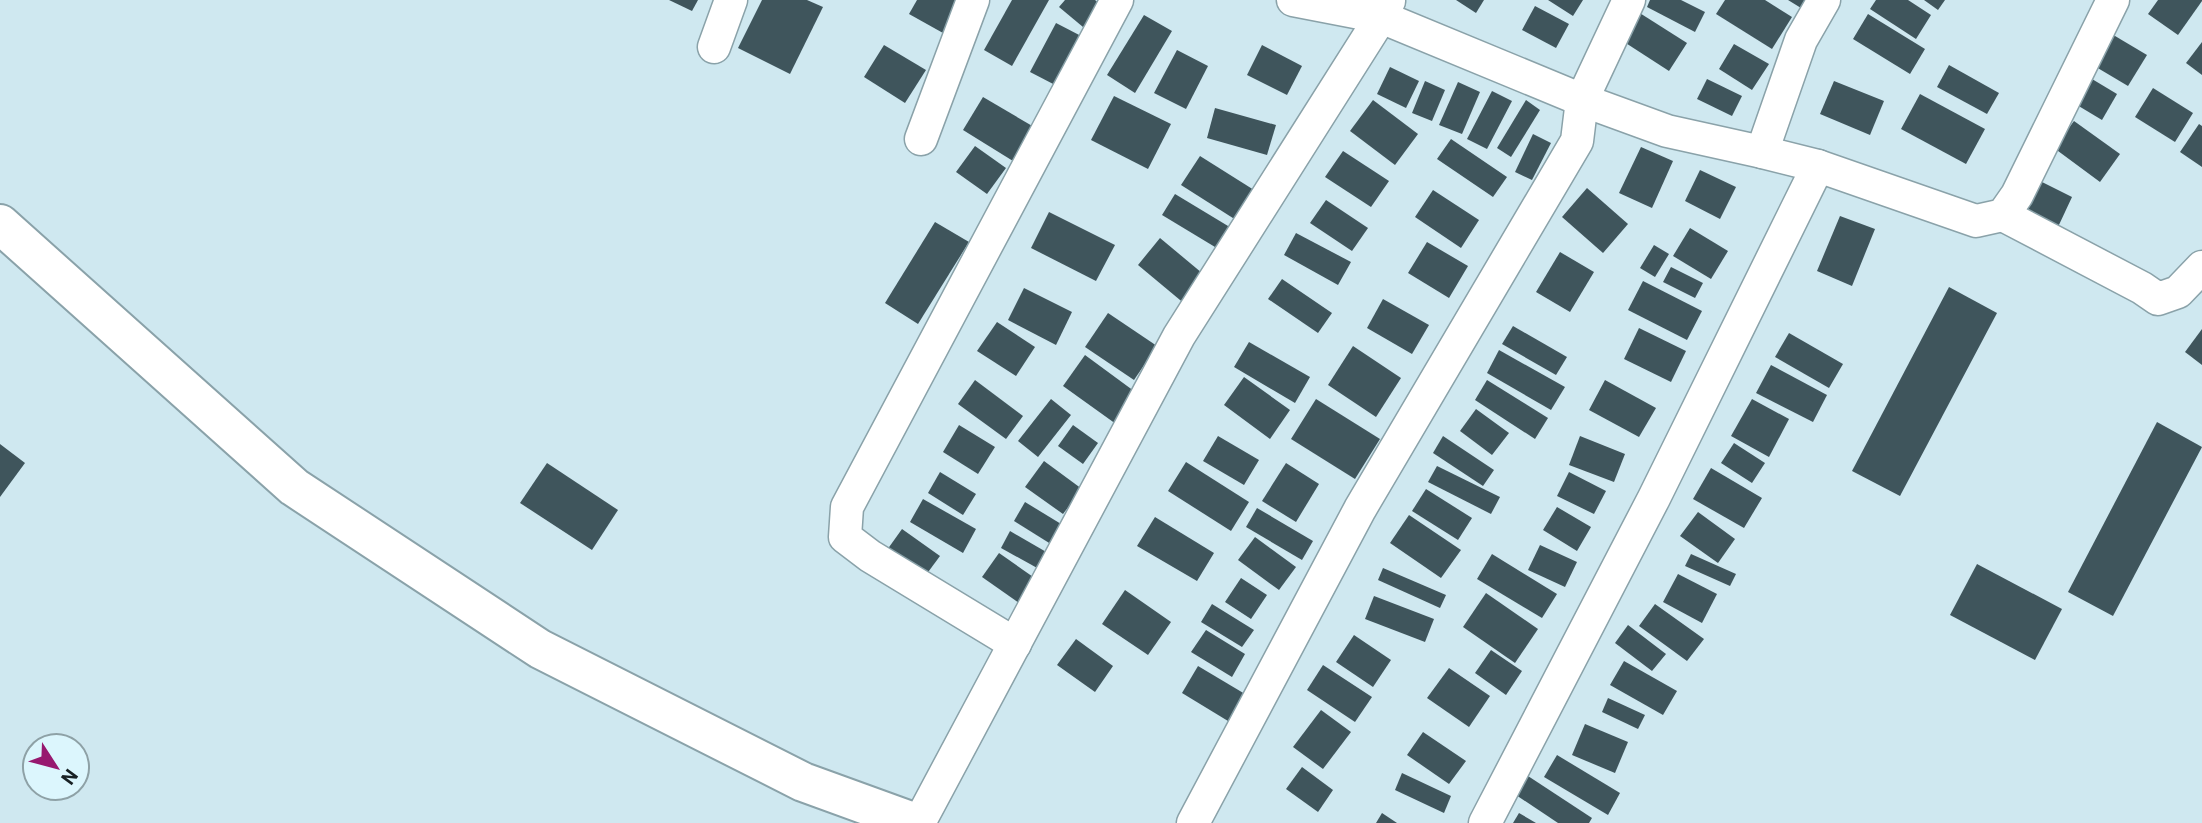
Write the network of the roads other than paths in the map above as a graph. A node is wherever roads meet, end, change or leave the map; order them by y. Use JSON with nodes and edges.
{"nodes":[{"id":1,"x":731,"y":0,"type":"edge"},
{"id":2,"x":973,"y":0,"type":"edge"},
{"id":3,"x":1116,"y":0,"type":"edge"},
{"id":4,"x":1293,"y":0,"type":"edge"},
{"id":5,"x":1629,"y":0,"type":"edge"},
{"id":6,"x":1824,"y":0,"type":"edge"},
{"id":7,"x":2113,"y":0,"type":"edge"},
{"id":8,"x":1385,"y":9,"type":"edge"},
{"id":9,"x":714,"y":47,"type":"dead end"},
{"id":10,"x":1582,"y":100,"type":"junction"},
{"id":11,"x":921,"y":139,"type":"dead end"},
{"id":12,"x":1762,"y":152,"type":"junction"},
{"id":13,"x":1818,"y":166,"type":"junction"},
{"id":14,"x":2003,"y":215,"type":"junction"},
{"id":15,"x":0,"y":224,"type":"edge"},
{"id":16,"x":2202,"y":267,"type":"edge"},
{"id":17,"x":1014,"y":644,"type":"junction"},
{"id":18,"x":917,"y":823,"type":"edge"},
{"id":19,"x":1193,"y":823,"type":"edge"},
{"id":20,"x":1485,"y":823,"type":"edge"}],
"edges":[{"from":1,"to":9,"type":"street"},
{"from":2,"to":11,"type":"street"},
{"from":3,"to":17,"type":"street"},
{"from":4,"to":8,"type":"street"},
{"from":5,"to":10,"type":"street"},
{"from":6,"to":12,"type":"street"},
{"from":7,"to":14,"type":"street"},
{"from":8,"to":10,"type":"street"},
{"from":8,"to":17,"type":"street"},
{"from":10,"to":12,"type":"street"},
{"from":10,"to":19,"type":"street"},
{"from":12,"to":13,"type":"street"},
{"from":13,"to":14,"type":"street"},
{"from":13,"to":20,"type":"street"},
{"from":14,"to":16,"type":"street"},
{"from":15,"to":18,"type":"street"},
{"from":17,"to":18,"type":"street"}]}
